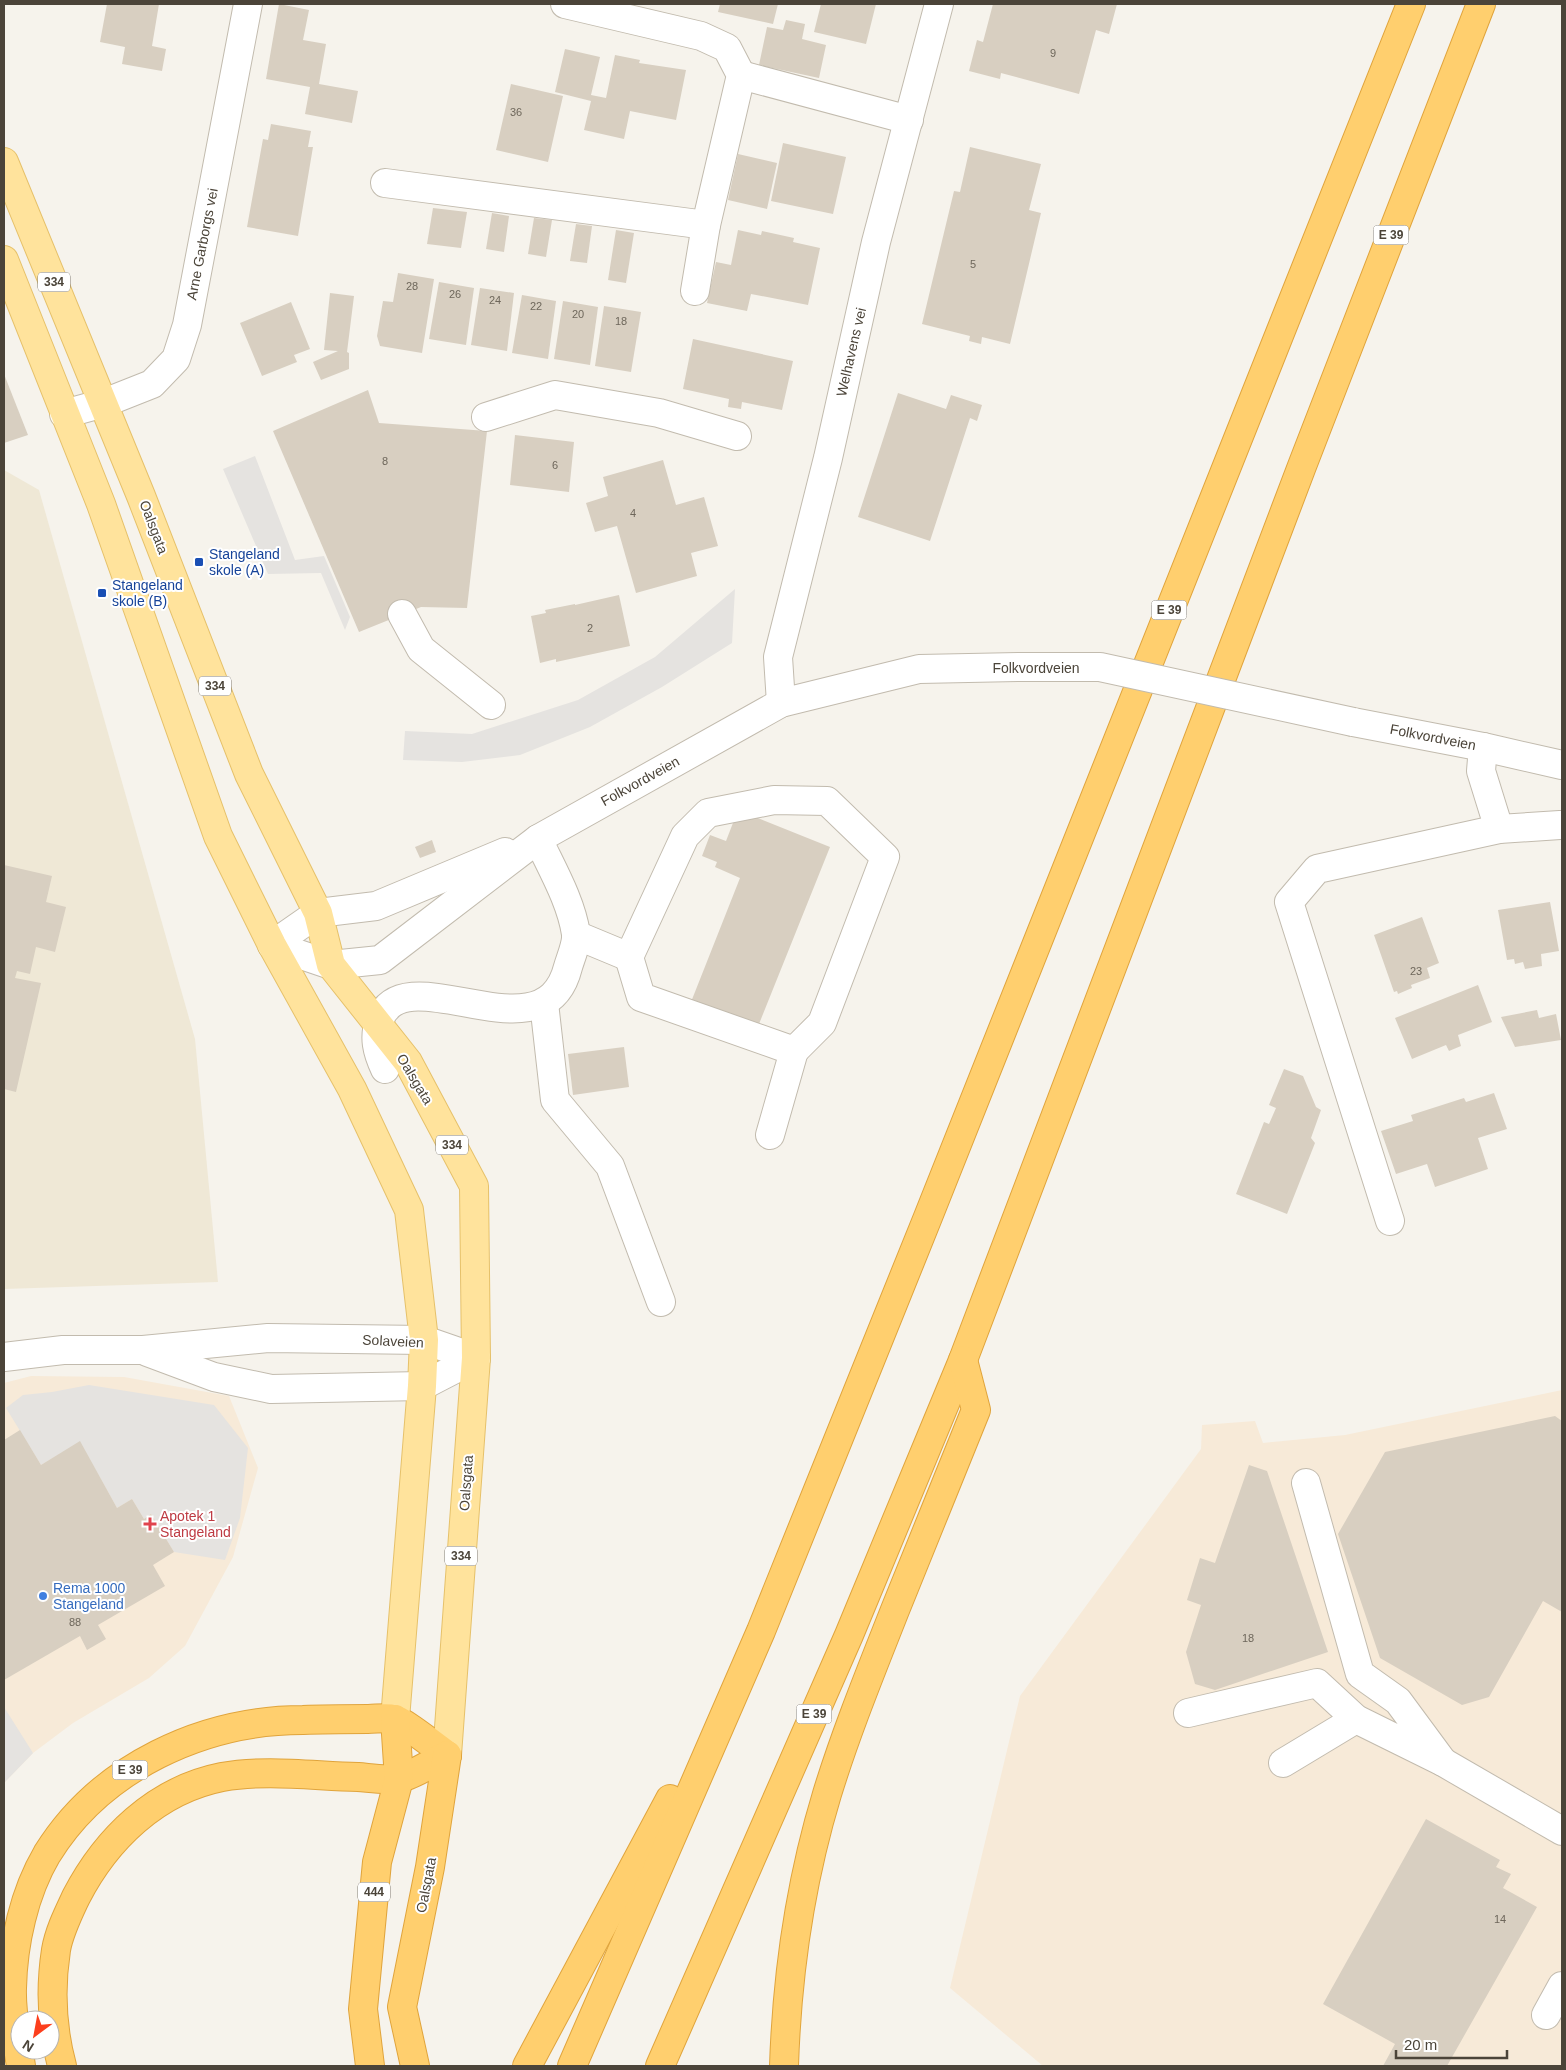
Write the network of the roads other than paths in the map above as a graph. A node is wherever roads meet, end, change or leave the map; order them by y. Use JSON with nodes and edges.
{"nodes":[{"id":1,"x":248,"y":4,"type":"edge"},
{"id":2,"x":565,"y":4,"type":"edge"},
{"id":3,"x":939,"y":4,"type":"edge"},
{"id":4,"x":1411,"y":4,"type":"edge"},
{"id":5,"x":1481,"y":4,"type":"edge"},
{"id":6,"x":740,"y":75,"type":"junction"},
{"id":7,"x":909,"y":120,"type":"junction"},
{"id":8,"x":4,"y":162,"type":"edge"},
{"id":9,"x":385,"y":183,"type":"dead end"},
{"id":10,"x":706,"y":225,"type":"junction"},
{"id":11,"x":4,"y":260,"type":"edge"},
{"id":12,"x":695,"y":292,"type":"dead end"},
{"id":13,"x":104,"y":403,"type":"junction"},
{"id":14,"x":64,"y":414,"type":"junction"},
{"id":15,"x":486,"y":417,"type":"dead end"},
{"id":16,"x":737,"y":436,"type":"dead end"},
{"id":17,"x":402,"y":614,"type":"dead end"},
{"id":18,"x":781,"y":702,"type":"junction"},
{"id":19,"x":491,"y":705,"type":"dead end"},
{"id":20,"x":1484,"y":747,"type":"junction"},
{"id":21,"x":1562,"y":765,"type":"edge"},
{"id":22,"x":1560,"y":825,"type":"dead end"},
{"id":23,"x":1499,"y":829,"type":"junction"},
{"id":24,"x":538,"y":838,"type":"junction"},
{"id":25,"x":318,"y":913,"type":"junction"},
{"id":26,"x":576,"y":936,"type":"junction"},
{"id":27,"x":272,"y":945,"type":"junction"},
{"id":28,"x":629,"y":956,"type":"junction"},
{"id":29,"x":331,"y":965,"type":"junction"},
{"id":30,"x":544,"y":1003,"type":"junction"},
{"id":31,"x":794,"y":1051,"type":"junction"},
{"id":32,"x":385,"y":1069,"type":"dead end"},
{"id":33,"x":770,"y":1134,"type":"dead end"},
{"id":34,"x":1390,"y":1221,"type":"dead end"},
{"id":35,"x":661,"y":1302,"type":"dead end"},
{"id":36,"x":424,"y":1340,"type":"junction"},
{"id":37,"x":143,"y":1350,"type":"junction"},
{"id":38,"x":4,"y":1357,"type":"edge"},
{"id":39,"x":476,"y":1358,"type":"junction"},
{"id":40,"x":964,"y":1360,"type":"junction"},
{"id":41,"x":422,"y":1386,"type":"junction"},
{"id":42,"x":1306,"y":1482,"type":"dead end"},
{"id":43,"x":761,"y":1631,"type":"junction"},
{"id":44,"x":1188,"y":1714,"type":"dead end"},
{"id":45,"x":395,"y":1719,"type":"junction"},
{"id":46,"x":1356,"y":1719,"type":"junction"},
{"id":47,"x":447,"y":1755,"type":"junction"},
{"id":48,"x":1443,"y":1762,"type":"junction"},
{"id":49,"x":1283,"y":1763,"type":"dead end"},
{"id":50,"x":399,"y":1778,"type":"junction"},
{"id":51,"x":1562,"y":1831,"type":"edge"},
{"id":52,"x":1562,"y":1986,"type":"edge"},
{"id":53,"x":1546,"y":2015,"type":"dead end"},
{"id":54,"x":412,"y":2056,"type":"edge"},
{"id":55,"x":22,"y":2066,"type":"edge"},
{"id":56,"x":62,"y":2066,"type":"edge"},
{"id":57,"x":370,"y":2066,"type":"edge"},
{"id":58,"x":527,"y":2066,"type":"edge"},
{"id":59,"x":572,"y":2066,"type":"edge"},
{"id":60,"x":660,"y":2066,"type":"edge"},
{"id":61,"x":784,"y":2066,"type":"edge"}],
"edges":[{"from":1,"to":13,"type":"street","name":"Arne Garborgs vei"},
{"from":2,"to":6,"type":"street"},
{"from":3,"to":7,"type":"street","name":"Welhavens vei"},
{"from":4,"to":43,"type":"highway","number":"E 39"},
{"from":5,"to":40,"type":"highway","number":"E 39"},
{"from":6,"to":7,"type":"street"},
{"from":6,"to":10,"type":"street"},
{"from":7,"to":18,"type":"street","name":"Welhavens vei"},
{"from":8,"to":13,"type":"main road","name":"Oalsgata","number":"334"},
{"from":9,"to":10,"type":"street"},
{"from":10,"to":12,"type":"street"},
{"from":11,"to":14,"type":"main road","number":"334"},
{"from":13,"to":14,"type":"street","name":"Arne Garborgs vei"},
{"from":13,"to":25,"type":"main road","name":"Oalsgata","number":"334"},
{"from":14,"to":27,"type":"main road","number":"334"},
{"from":15,"to":16,"type":"street"},
{"from":17,"to":19,"type":"street"},
{"from":18,"to":20,"type":"street","name":"Folkvordveien","bridge":true},
{"from":18,"to":24,"type":"street","name":"Folkvordveien"},
{"from":20,"to":21,"type":"street","name":"Folkvordveien"},
{"from":20,"to":23,"type":"street"},
{"from":22,"to":23,"type":"street"},
{"from":23,"to":34,"type":"street"},
{"from":24,"to":25,"type":"street","name":"Folkvordveien"},
{"from":24,"to":26,"type":"street"},
{"from":24,"to":29,"type":"street","name":"Folkvordveien"},
{"from":25,"to":27,"type":"street","name":"Folkvordveien"},
{"from":25,"to":29,"type":"main road","name":"Oalsgata","number":"334"},
{"from":26,"to":28,"type":"street"},
{"from":26,"to":30,"type":"street"},
{"from":27,"to":29,"type":"street","name":"Folkvordveien"},
{"from":27,"to":36,"type":"main road","number":"334"},
{"from":28,"to":31,"type":"street"},
{"from":28,"to":31,"type":"street"},
{"from":29,"to":39,"type":"main road","name":"Oalsgata","number":"334"},
{"from":30,"to":32,"type":"street"},
{"from":30,"to":35,"type":"street"},
{"from":31,"to":33,"type":"street"},
{"from":36,"to":37,"type":"street","name":"Solaveien"},
{"from":36,"to":39,"type":"street","name":"Solaveien"},
{"from":36,"to":41,"type":"main road","number":"334"},
{"from":37,"to":38,"type":"street","name":"Solaveien"},
{"from":37,"to":41,"type":"street","name":"Solaveien"},
{"from":39,"to":41,"type":"street","name":"Solaveien"},
{"from":39,"to":47,"type":"main road","name":"Oalsgata","number":"334"},
{"from":40,"to":60,"type":"highway","number":"E 39"},
{"from":40,"to":61,"type":"highway","number":"E 39"},
{"from":41,"to":45,"type":"main road","number":"334"},
{"from":42,"to":48,"type":"street"},
{"from":43,"to":58,"type":"highway","number":"E 39"},
{"from":43,"to":59,"type":"highway","number":"E 39"},
{"from":44,"to":46,"type":"street"},
{"from":45,"to":47,"type":"highway"},
{"from":45,"to":50,"type":"highway","number":"444"},
{"from":45,"to":55,"type":"highway","number":"E 39"},
{"from":46,"to":48,"type":"street"},
{"from":46,"to":49,"type":"street"},
{"from":47,"to":50,"type":"highway"},
{"from":47,"to":54,"type":"highway","name":"Oalsgata"},
{"from":48,"to":51,"type":"street"},
{"from":50,"to":56,"type":"highway"},
{"from":50,"to":57,"type":"highway","number":"444"},
{"from":52,"to":53,"type":"street"}]}
